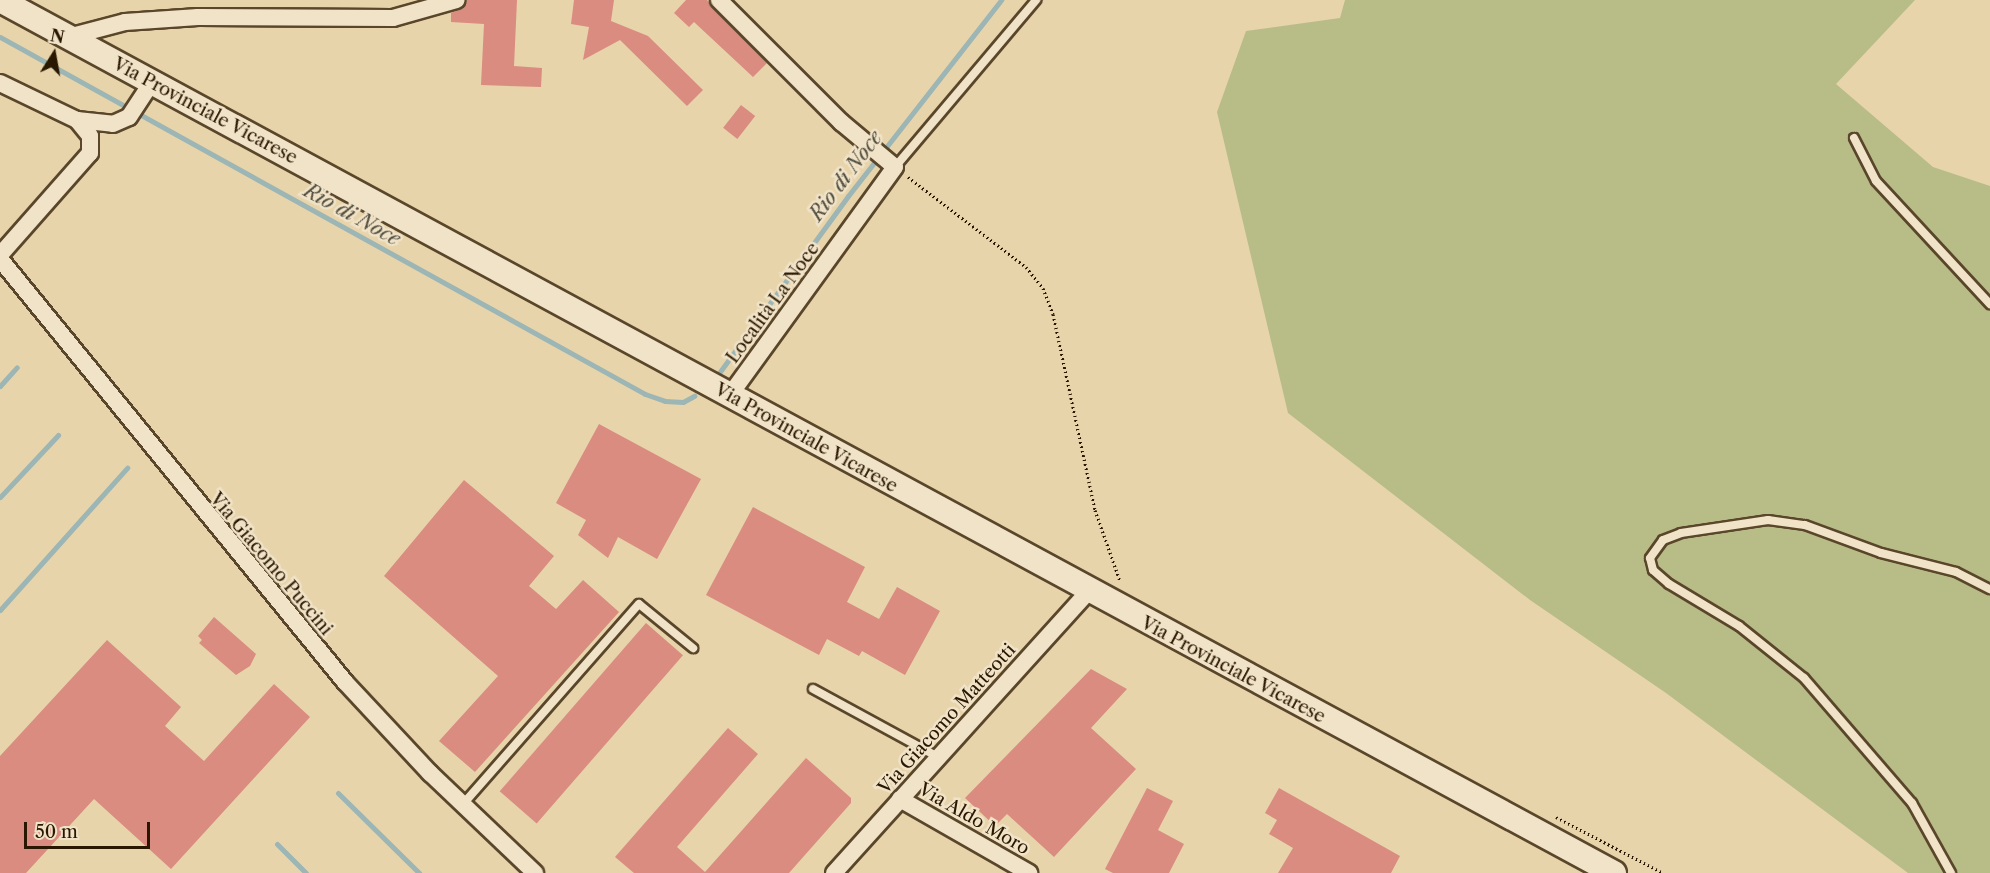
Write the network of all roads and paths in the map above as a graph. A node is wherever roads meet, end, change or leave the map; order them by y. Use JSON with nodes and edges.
{"nodes":[{"id":1,"x":0,"y":0,"type":"edge"},
{"id":2,"x":457,"y":0,"type":"edge"},
{"id":3,"x":719,"y":0,"type":"edge"},
{"id":4,"x":1036,"y":0,"type":"edge"},
{"id":5,"x":68,"y":37,"type":"junction"},
{"id":6,"x":152,"y":82,"type":"junction"},
{"id":7,"x":0,"y":83,"type":"edge"},
{"id":8,"x":77,"y":120,"type":"junction"},
{"id":9,"x":1854,"y":138,"type":"dead end"},
{"id":10,"x":886,"y":160,"type":"junction"},
{"id":11,"x":0,"y":257,"type":"edge"},
{"id":12,"x":1990,"y":304,"type":"edge"},
{"id":13,"x":729,"y":396,"type":"junction"},
{"id":14,"x":1126,"y":585,"type":"dead end"},
{"id":15,"x":1990,"y":589,"type":"edge"},
{"id":16,"x":1088,"y":592,"type":"junction"},
{"id":17,"x":693,"y":648,"type":"dead end"},
{"id":18,"x":813,"y":689,"type":"dead end"},
{"id":19,"x":938,"y":757,"type":"junction"},
{"id":20,"x":900,"y":799,"type":"junction"},
{"id":21,"x":464,"y":803,"type":"junction"},
{"id":22,"x":1548,"y":812,"type":"dead end"},
{"id":23,"x":535,"y":873,"type":"edge"},
{"id":24,"x":834,"y":873,"type":"edge"},
{"id":25,"x":1029,"y":873,"type":"edge"},
{"id":26,"x":1614,"y":873,"type":"edge"},
{"id":27,"x":1663,"y":873,"type":"edge"},
{"id":28,"x":1951,"y":873,"type":"edge"}],
"edges":[{"from":1,"to":5,"type":"main road","name":"Via Provinciale Vicarese"},
{"from":2,"to":5,"type":"street"},
{"from":3,"to":10,"type":"street"},
{"from":4,"to":10,"type":"lane"},
{"from":5,"to":6,"type":"main road","name":"Via Provinciale Vicarese"},
{"from":6,"to":8,"type":"street"},
{"from":6,"to":13,"type":"main road","name":"Via Provinciale Vicarese"},
{"from":7,"to":8,"type":"street"},
{"from":8,"to":11,"type":"street","name":"Via Giacomo Puccini"},
{"from":9,"to":12,"type":"lane"},
{"from":10,"to":13,"type":"street","name":"Località La Noce"},
{"from":10,"to":14,"type":"path"},
{"from":11,"to":21,"type":"street","name":"Via Giacomo Puccini"},
{"from":13,"to":16,"type":"main road","name":"Via Provinciale Vicarese"},
{"from":15,"to":28,"type":"lane"},
{"from":16,"to":19,"type":"street","name":"Via Giacomo Matteotti"},
{"from":16,"to":26,"type":"main road","name":"Via Provinciale Vicarese"},
{"from":17,"to":21,"type":"lane"},
{"from":18,"to":19,"type":"lane"},
{"from":19,"to":20,"type":"street","name":"Via Giacomo Matteotti"},
{"from":20,"to":24,"type":"street","name":"Via Giacomo Matteotti"},
{"from":20,"to":25,"type":"street","name":"Via Aldo Moro"},
{"from":21,"to":23,"type":"street","name":"Via Giacomo Puccini"},
{"from":22,"to":27,"type":"path"}]}
